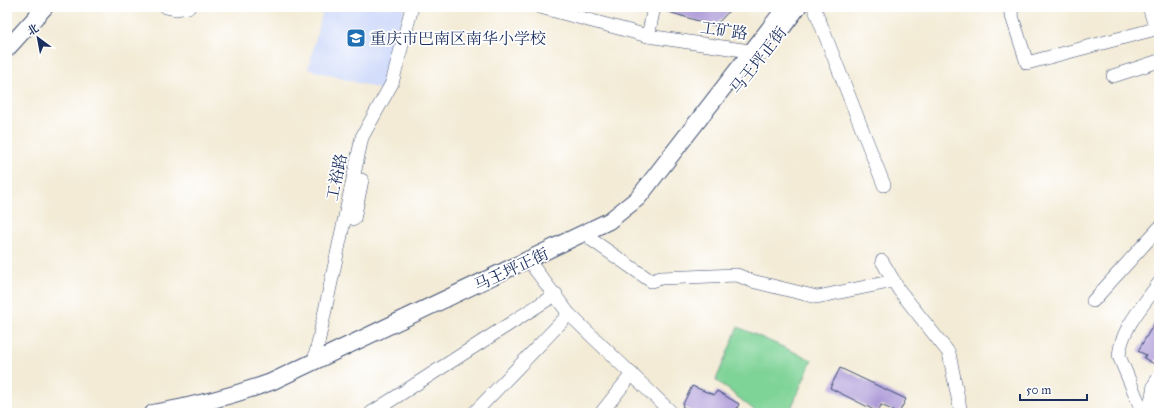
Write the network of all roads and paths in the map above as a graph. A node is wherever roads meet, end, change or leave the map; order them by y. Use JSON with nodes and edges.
{"nodes":[{"id":1,"x":32,"y":7,"type":"edge"},
{"id":2,"x":45,"y":7,"type":"edge"},
{"id":3,"x":166,"y":7,"type":"edge"},
{"id":4,"x":189,"y":7,"type":"edge"},
{"id":5,"x":412,"y":7,"type":"edge"},
{"id":6,"x":419,"y":7,"type":"edge"},
{"id":7,"x":540,"y":7,"type":"edge"},
{"id":8,"x":654,"y":7,"type":"edge"},
{"id":9,"x":786,"y":7,"type":"edge"},
{"id":10,"x":798,"y":7,"type":"edge"},
{"id":11,"x":814,"y":7,"type":"edge"},
{"id":12,"x":1008,"y":7,"type":"edge"},
{"id":13,"x":1149,"y":7,"type":"edge"},
{"id":14,"x":1158,"y":28,"type":"edge"},
{"id":15,"x":7,"y":36,"type":"edge"},
{"id":16,"x":648,"y":36,"type":"junction"},
{"id":17,"x":7,"y":49,"type":"edge"},
{"id":18,"x":758,"y":52,"type":"junction"},
{"id":19,"x":1159,"y":61,"type":"edge"},
{"id":20,"x":1113,"y":76,"type":"dead end"},
{"id":21,"x":884,"y":185,"type":"dead end"},
{"id":22,"x":1159,"y":228,"type":"edge"},
{"id":23,"x":592,"y":240,"type":"junction"},
{"id":24,"x":882,"y":261,"type":"dead end"},
{"id":25,"x":534,"y":268,"type":"junction"},
{"id":26,"x":894,"y":282,"type":"junction"},
{"id":27,"x":1159,"y":283,"type":"edge"},
{"id":28,"x":556,"y":294,"type":"junction"},
{"id":29,"x":1093,"y":301,"type":"dead end"},
{"id":30,"x":569,"y":314,"type":"junction"},
{"id":31,"x":318,"y":360,"type":"junction"},
{"id":32,"x":632,"y":374,"type":"junction"},
{"id":33,"x":1159,"y":378,"type":"edge"},
{"id":34,"x":153,"y":413,"type":"edge"},
{"id":35,"x":212,"y":413,"type":"edge"},
{"id":36,"x":371,"y":413,"type":"edge"},
{"id":37,"x":474,"y":413,"type":"edge"},
{"id":38,"x":601,"y":413,"type":"edge"},
{"id":39,"x":672,"y":413,"type":"edge"},
{"id":40,"x":961,"y":413,"type":"edge"},
{"id":41,"x":1143,"y":413,"type":"edge"},
{"id":42,"x":1149,"y":413,"type":"edge"}],
"edges":[{"from":1,"to":15,"type":"main road"},
{"from":2,"to":17,"type":"main road"},
{"from":3,"to":4,"type":"street"},
{"from":5,"to":31,"type":"street","name":"工裕路"},
{"from":6,"to":31,"type":"street","name":"工裕路"},
{"from":7,"to":16,"type":"street","name":"工矿路"},
{"from":8,"to":16,"type":"street"},
{"from":9,"to":18,"type":"main road","name":"马王坪正街"},
{"from":10,"to":18,"type":"main road","name":"马王坪正街"},
{"from":11,"to":21,"type":"street"},
{"from":12,"to":14,"type":"street"},
{"from":13,"to":14,"type":"street"},
{"from":16,"to":18,"type":"street","name":"工矿路"},
{"from":18,"to":23,"type":"main road","name":"马王坪正街"},
{"from":18,"to":31,"type":"main road","name":"马王坪正街"},
{"from":19,"to":20,"type":"street"},
{"from":22,"to":29,"type":"street"},
{"from":23,"to":25,"type":"main road","name":"马王坪正街"},
{"from":23,"to":26,"type":"street"},
{"from":24,"to":26,"type":"street"},
{"from":25,"to":28,"type":"street"},
{"from":25,"to":35,"type":"main road","name":"马王坪正街"},
{"from":26,"to":40,"type":"street"},
{"from":27,"to":41,"type":"street"},
{"from":28,"to":30,"type":"street"},
{"from":28,"to":36,"type":"street"},
{"from":30,"to":32,"type":"street"},
{"from":30,"to":37,"type":"street"},
{"from":31,"to":34,"type":"main road","name":"马王坪正街"},
{"from":32,"to":38,"type":"street"},
{"from":32,"to":39,"type":"street"},
{"from":33,"to":42,"type":"street"}]}
